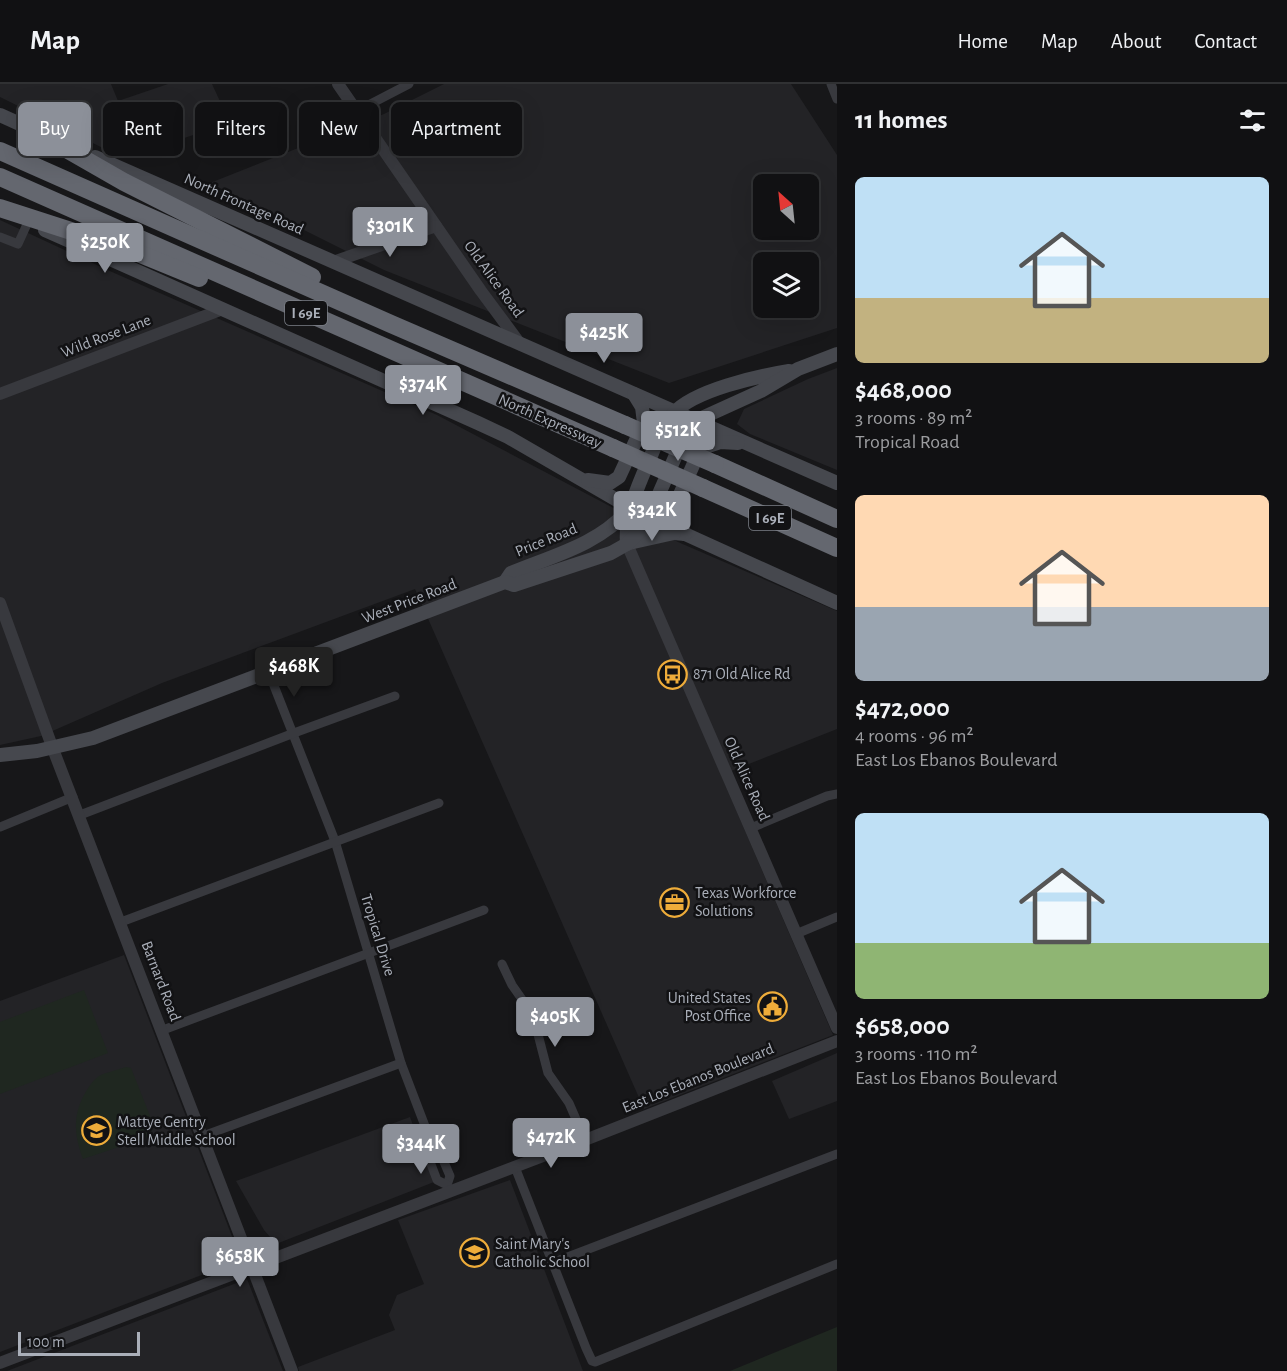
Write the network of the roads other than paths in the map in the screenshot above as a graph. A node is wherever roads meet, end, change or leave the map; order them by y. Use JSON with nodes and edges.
{"nodes":[{"id":1,"x":338,"y":84,"type":"edge"},
{"id":2,"x":409,"y":84,"type":"edge"},
{"id":3,"x":831,"y":84,"type":"edge"},
{"id":4,"x":837,"y":99,"type":"edge"},
{"id":5,"x":351,"y":102,"type":"edge"},
{"id":6,"x":374,"y":102,"type":"edge"},
{"id":7,"x":0,"y":115,"type":"edge"},
{"id":8,"x":18,"y":123,"type":"edge"},
{"id":9,"x":379,"y":143,"type":"edge"},
{"id":10,"x":0,"y":151,"type":"edge"},
{"id":11,"x":91,"y":155,"type":"edge"},
{"id":12,"x":79,"y":156,"type":"edge"},
{"id":13,"x":0,"y":177,"type":"edge"},
{"id":14,"x":0,"y":209,"type":"edge"},
{"id":15,"x":28,"y":222,"type":"junction"},
{"id":16,"x":436,"y":226,"type":"junction"},
{"id":17,"x":0,"y":237,"type":"edge"},
{"id":18,"x":333,"y":262,"type":"junction"},
{"id":19,"x":223,"y":309,"type":"junction"},
{"id":20,"x":391,"y":324,"type":"junction"},
{"id":21,"x":372,"y":342,"type":"junction"},
{"id":22,"x":521,"y":345,"type":"junction"},
{"id":23,"x":837,"y":354,"type":"edge"},
{"id":24,"x":798,"y":369,"type":"junction"},
{"id":25,"x":719,"y":388,"type":"junction"},
{"id":26,"x":0,"y":394,"type":"edge"},
{"id":27,"x":633,"y":394,"type":"junction"},
{"id":28,"x":649,"y":400,"type":"junction"},
{"id":29,"x":675,"y":412,"type":"junction"},
{"id":30,"x":695,"y":421,"type":"junction"},
{"id":31,"x":746,"y":443,"type":"junction"},
{"id":32,"x":577,"y":478,"type":"junction"},
{"id":33,"x":837,"y":483,"type":"edge"},
{"id":34,"x":629,"y":509,"type":"junction"},
{"id":35,"x":837,"y":518,"type":"edge"},
{"id":36,"x":648,"y":519,"type":"junction"},
{"id":37,"x":680,"y":534,"type":"junction"},
{"id":38,"x":627,"y":544,"type":"junction"},
{"id":39,"x":837,"y":548,"type":"edge"},
{"id":40,"x":505,"y":582,"type":"junction"},
{"id":41,"x":0,"y":603,"type":"edge"},
{"id":42,"x":837,"y":603,"type":"edge"},
{"id":43,"x":269,"y":673,"type":"junction"},
{"id":44,"x":395,"y":696,"type":"dead end"},
{"id":45,"x":294,"y":733,"type":"junction"},
{"id":46,"x":53,"y":748,"type":"junction"},
{"id":47,"x":0,"y":755,"type":"edge"},
{"id":48,"x":837,"y":794,"type":"edge"},
{"id":49,"x":73,"y":797,"type":"junction"},
{"id":50,"x":439,"y":803,"type":"dead end"},
{"id":51,"x":80,"y":815,"type":"junction"},
{"id":52,"x":0,"y":827,"type":"edge"},
{"id":53,"x":751,"y":828,"type":"junction"},
{"id":54,"x":335,"y":841,"type":"junction"},
{"id":55,"x":484,"y":910,"type":"dead end"},
{"id":56,"x":837,"y":917,"type":"edge"},
{"id":57,"x":121,"y":922,"type":"junction"},
{"id":58,"x":796,"y":934,"type":"junction"},
{"id":59,"x":368,"y":952,"type":"junction"},
{"id":60,"x":502,"y":964,"type":"dead end"},
{"id":61,"x":837,"y":1028,"type":"edge"},
{"id":62,"x":162,"y":1030,"type":"junction"},
{"id":63,"x":837,"y":1041,"type":"edge"},
{"id":64,"x":401,"y":1063,"type":"junction"},
{"id":65,"x":203,"y":1136,"type":"junction"},
{"id":66,"x":585,"y":1140,"type":"junction"},
{"id":67,"x":837,"y":1154,"type":"edge"},
{"id":68,"x":515,"y":1167,"type":"junction"},
{"id":69,"x":448,"y":1188,"type":"junction"},
{"id":70,"x":552,"y":1263,"type":"junction"},
{"id":71,"x":837,"y":1264,"type":"edge"},
{"id":72,"x":253,"y":1267,"type":"junction"},
{"id":73,"x":0,"y":1363,"type":"edge"},
{"id":74,"x":292,"y":1371,"type":"edge"}],
"edges":[{"from":1,"to":5,"type":"street","name":"Old Alice Road"},
{"from":2,"to":6,"type":"street"},
{"from":3,"to":4,"type":"street"},
{"from":7,"to":8,"type":"main road","name":"North Frontage Road"},
{"from":9,"to":16,"type":"street","name":"Old Alice Road"},
{"from":10,"to":20,"type":"highway","name":"North Expressway","number":"I 69E"},
{"from":11,"to":18,"type":"main road","name":"North Frontage Road"},
{"from":12,"to":20,"type":"highway"},
{"from":13,"to":21,"type":"highway","name":"North Expressway","number":"I 69E"},
{"from":14,"to":15,"type":"main road","name":"North Expressway"},
{"from":14,"to":21,"type":"highway"},
{"from":15,"to":17,"type":"street"},
{"from":15,"to":19,"type":"main road","name":"North Expressway"},
{"from":16,"to":18,"type":"street"},
{"from":16,"to":22,"type":"street","name":"Old Alice Road"},
{"from":18,"to":22,"type":"main road","name":"North Frontage Road"},
{"from":19,"to":26,"type":"street","name":"Wild Rose Lane"},
{"from":19,"to":32,"type":"main road","name":"North Expressway"},
{"from":20,"to":35,"type":"highway","name":"North Expressway","number":"I 69E","bridge":true},
{"from":21,"to":39,"type":"highway","name":"North Expressway","number":"I 69E","bridge":true},
{"from":22,"to":27,"type":"main road","name":"North Frontage Road"},
{"from":23,"to":24,"type":"main road"},
{"from":24,"to":25,"type":"main road"},
{"from":24,"to":30,"type":"main road"},
{"from":25,"to":28,"type":"main road"},
{"from":25,"to":29,"type":"main road"},
{"from":27,"to":28,"type":"main road","name":"North Frontage Road"},
{"from":27,"to":32,"type":"main road"},
{"from":28,"to":29,"type":"main road","name":"North Frontage Road"},
{"from":29,"to":30,"type":"main road","name":"North Frontage Road"},
{"from":29,"to":34,"type":"main road"},
{"from":30,"to":31,"type":"main road","name":"North Frontage Road"},
{"from":30,"to":36,"type":"main road","name":"West Price Road"},
{"from":31,"to":33,"type":"main road","name":"North Frontage Road"},
{"from":31,"to":37,"type":"main road"},
{"from":32,"to":34,"type":"main road","name":"North Expressway"},
{"from":34,"to":36,"type":"main road","name":"North Expressway"},
{"from":34,"to":38,"type":"main road"},
{"from":34,"to":40,"type":"main road","name":"Price Road"},
{"from":36,"to":37,"type":"main road","name":"North Expressway"},
{"from":36,"to":38,"type":"main road","name":"West Price Road"},
{"from":37,"to":38,"type":"main road"},
{"from":37,"to":42,"type":"main road","name":"North Expressway"},
{"from":38,"to":40,"type":"main road","name":"West Price Road"},
{"from":38,"to":53,"type":"street","name":"Old Alice Road"},
{"from":40,"to":43,"type":"main road","name":"West Price Road"},
{"from":41,"to":46,"type":"street","name":"Barnard Road"},
{"from":43,"to":45,"type":"street","name":"Tropical Drive"},
{"from":43,"to":46,"type":"main road","name":"West Price Road"},
{"from":44,"to":45,"type":"street"},
{"from":45,"to":51,"type":"street"},
{"from":45,"to":54,"type":"street","name":"Tropical Drive"},
{"from":46,"to":47,"type":"main road","name":"West Price Road"},
{"from":46,"to":49,"type":"street","name":"Barnard Road"},
{"from":48,"to":53,"type":"street"},
{"from":49,"to":51,"type":"street","name":"Barnard Road"},
{"from":49,"to":52,"type":"street"},
{"from":50,"to":54,"type":"street"},
{"from":51,"to":57,"type":"street","name":"Barnard Road"},
{"from":53,"to":58,"type":"street","name":"Old Alice Road"},
{"from":54,"to":57,"type":"street"},
{"from":54,"to":59,"type":"street","name":"Tropical Drive"},
{"from":55,"to":59,"type":"street"},
{"from":56,"to":58,"type":"street"},
{"from":57,"to":62,"type":"street","name":"Barnard Road"},
{"from":58,"to":61,"type":"street","name":"Old Alice Road"},
{"from":59,"to":62,"type":"street"},
{"from":59,"to":64,"type":"street","name":"Tropical Drive"},
{"from":60,"to":66,"type":"street"},
{"from":62,"to":65,"type":"street","name":"Barnard Road"},
{"from":63,"to":66,"type":"street","name":"East Los Ebanos Boulevard"},
{"from":64,"to":65,"type":"street"},
{"from":64,"to":69,"type":"street","name":"Tropical Drive"},
{"from":65,"to":72,"type":"street","name":"Barnard Road"},
{"from":66,"to":68,"type":"street","name":"East Los Ebanos Boulevard"},
{"from":67,"to":70,"type":"street"},
{"from":68,"to":69,"type":"street","name":"East Los Ebanos Boulevard"},
{"from":68,"to":70,"type":"street"},
{"from":69,"to":72,"type":"street","name":"East Los Ebanos Boulevard"},
{"from":70,"to":71,"type":"street"},
{"from":72,"to":73,"type":"street","name":"East Los Ebanos Boulevard"},
{"from":72,"to":74,"type":"street","name":"Barnard Road"}]}
